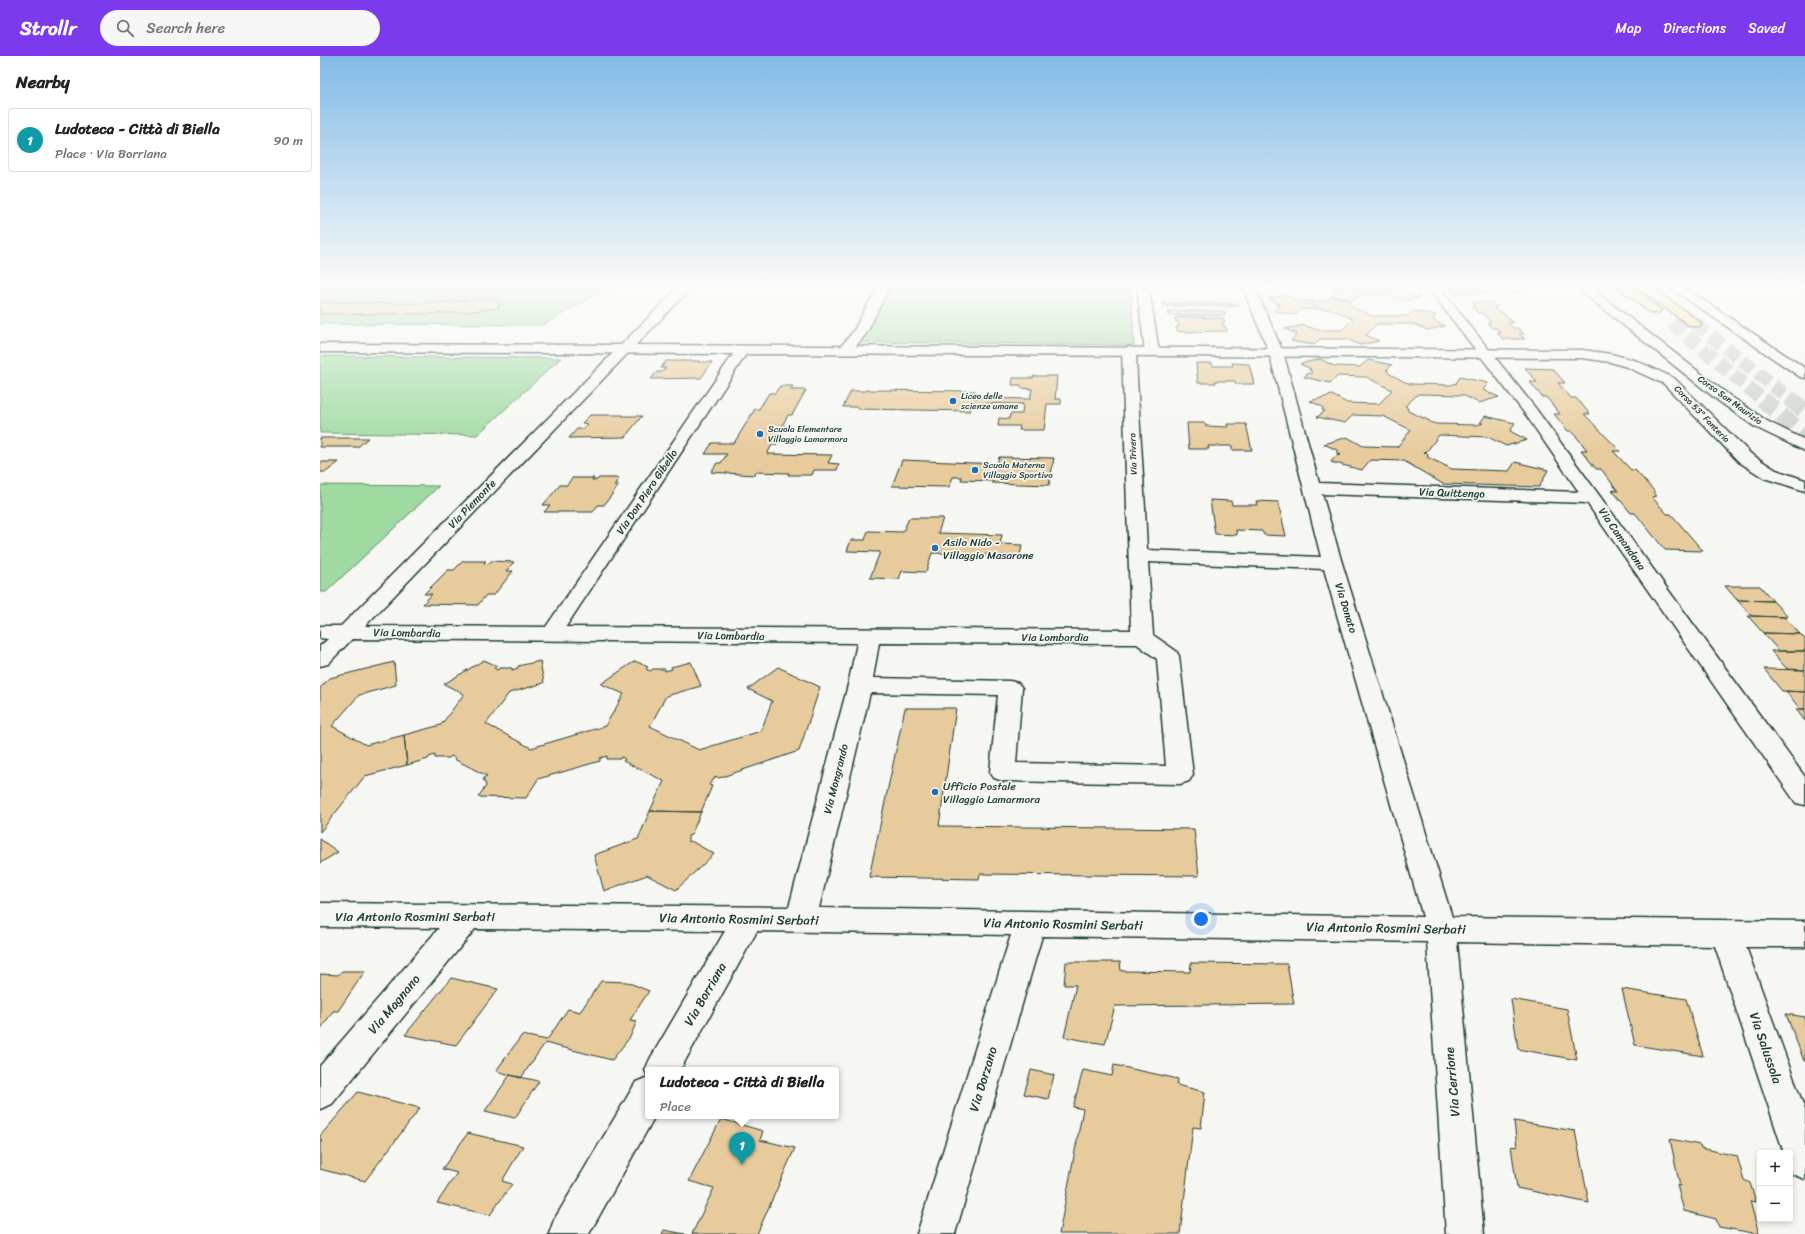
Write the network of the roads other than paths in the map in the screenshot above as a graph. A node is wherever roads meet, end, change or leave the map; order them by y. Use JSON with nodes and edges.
{"nodes":[{"id":1,"x":631,"y":343,"type":"edge"},
{"id":2,"x":851,"y":343,"type":"edge"},
{"id":3,"x":1151,"y":343,"type":"edge"},
{"id":4,"x":1272,"y":343,"type":"edge"},
{"id":5,"x":1479,"y":343,"type":"edge"},
{"id":6,"x":1654,"y":343,"type":"edge"},
{"id":7,"x":1759,"y":343,"type":"edge"},
{"id":8,"x":320,"y":348,"type":"edge"},
{"id":9,"x":625,"y":349,"type":"junction"},
{"id":10,"x":743,"y":350,"type":"junction"},
{"id":11,"x":845,"y":350,"type":"junction"},
{"id":12,"x":1129,"y":352,"type":"junction"},
{"id":13,"x":1152,"y":352,"type":"junction"},
{"id":14,"x":1276,"y":352,"type":"junction"},
{"id":15,"x":1487,"y":353,"type":"junction"},
{"id":16,"x":1805,"y":374,"type":"edge"},
{"id":17,"x":1130,"y":379,"type":"joint"},
{"id":18,"x":1805,"y":446,"type":"edge"},
{"id":19,"x":1805,"y":486,"type":"edge"},
{"id":20,"x":1312,"y":488,"type":"junction"},
{"id":21,"x":1593,"y":498,"type":"junction"},
{"id":22,"x":1136,"y":508,"type":"joint"},
{"id":23,"x":1138,"y":556,"type":"junction"},
{"id":24,"x":1332,"y":563,"type":"junction"},
{"id":25,"x":320,"y":632,"type":"edge"},
{"id":26,"x":347,"y":632,"type":"junction"},
{"id":27,"x":551,"y":634,"type":"junction"},
{"id":28,"x":869,"y":636,"type":"junction"},
{"id":29,"x":1142,"y":637,"type":"junction"},
{"id":30,"x":320,"y":659,"type":"edge"},
{"id":31,"x":860,"y":685,"type":"junction"},
{"id":32,"x":1805,"y":796,"type":"edge"},
{"id":33,"x":320,"y":915,"type":"edge"},
{"id":34,"x":468,"y":916,"type":"junction"},
{"id":35,"x":748,"y":919,"type":"junction"},
{"id":36,"x":801,"y":920,"type":"junction"},
{"id":37,"x":1030,"y":924,"type":"junction"},
{"id":38,"x":1441,"y":929,"type":"junction"},
{"id":39,"x":1726,"y":934,"type":"junction"},
{"id":40,"x":1805,"y":934,"type":"edge"},
{"id":41,"x":664,"y":1067,"type":"edge"},
{"id":42,"x":320,"y":1092,"type":"edge"},
{"id":43,"x":645,"y":1099,"type":"edge"},
{"id":44,"x":1805,"y":1161,"type":"edge"},
{"id":45,"x":568,"y":1234,"type":"edge"},
{"id":46,"x":936,"y":1234,"type":"edge"},
{"id":47,"x":1465,"y":1234,"type":"edge"}],
"edges":[{"from":1,"to":9,"type":"street","name":"Via Piemonte"},
{"from":2,"to":11,"type":"street"},
{"from":3,"to":13,"type":"street"},
{"from":4,"to":14,"type":"street","name":"Via Donato"},
{"from":5,"to":15,"type":"street","name":"Via Camandona"},
{"from":6,"to":18,"type":"street","name":"Corso San Maurizio"},
{"from":7,"to":16,"type":"street"},
{"from":8,"to":9,"type":"street","name":"Corso 53° Fanteria"},
{"from":9,"to":10,"type":"street","name":"Corso 53° Fanteria"},
{"from":9,"to":26,"type":"street","name":"Via Piemonte"},
{"from":10,"to":11,"type":"street","name":"Corso 53° Fanteria"},
{"from":10,"to":27,"type":"street","name":"Via Don Piero Gibello"},
{"from":11,"to":12,"type":"street","name":"Corso 53° Fanteria"},
{"from":12,"to":13,"type":"street","name":"Corso 53° Fanteria"},
{"from":12,"to":17,"type":"street","name":"Via Trivero"},
{"from":13,"to":14,"type":"street","name":"Corso 53° Fanteria"},
{"from":14,"to":15,"type":"street","name":"Corso 53° Fanteria"},
{"from":14,"to":20,"type":"street","name":"Via Donato"},
{"from":15,"to":19,"type":"street","name":"Corso 53° Fanteria"},
{"from":15,"to":21,"type":"street","name":"Via Camandona"},
{"from":17,"to":22,"type":"street","name":"Via Trivero"},
{"from":20,"to":21,"type":"street","name":"Via Quittengo"},
{"from":20,"to":24,"type":"street","name":"Via Donato"},
{"from":21,"to":32,"type":"street","name":"Via Camandona"},
{"from":22,"to":23,"type":"street","name":"Via Trivero"},
{"from":23,"to":24,"type":"street"},
{"from":23,"to":29,"type":"street"},
{"from":24,"to":38,"type":"street","name":"Via Donato"},
{"from":25,"to":26,"type":"street","name":"Via Lombardia"},
{"from":26,"to":27,"type":"street","name":"Via Lombardia"},
{"from":26,"to":30,"type":"street","name":"Via Piemonte"},
{"from":27,"to":28,"type":"street","name":"Via Lombardia"},
{"from":28,"to":29,"type":"street","name":"Via Lombardia"},
{"from":28,"to":31,"type":"street","name":"Via Mongrando"},
{"from":29,"to":31,"type":"street"},
{"from":31,"to":36,"type":"street","name":"Via Mongrando"},
{"from":33,"to":34,"type":"street","name":"Via Antonio Rosmini Serbati"},
{"from":34,"to":35,"type":"street","name":"Via Antonio Rosmini Serbati"},
{"from":34,"to":42,"type":"street","name":"Via Magnano"},
{"from":35,"to":36,"type":"street","name":"Via Antonio Rosmini Serbati"},
{"from":35,"to":41,"type":"street","name":"Via Borriana"},
{"from":36,"to":37,"type":"street","name":"Via Antonio Rosmini Serbati"},
{"from":37,"to":38,"type":"street","name":"Via Antonio Rosmini Serbati"},
{"from":37,"to":46,"type":"street","name":"Via Dorzano"},
{"from":38,"to":39,"type":"street","name":"Via Antonio Rosmini Serbati"},
{"from":38,"to":47,"type":"street","name":"Via Cerrione"},
{"from":39,"to":40,"type":"street","name":"Via Antonio Rosmini Serbati"},
{"from":39,"to":44,"type":"street","name":"Via Salussola"},
{"from":43,"to":45,"type":"street"}]}
